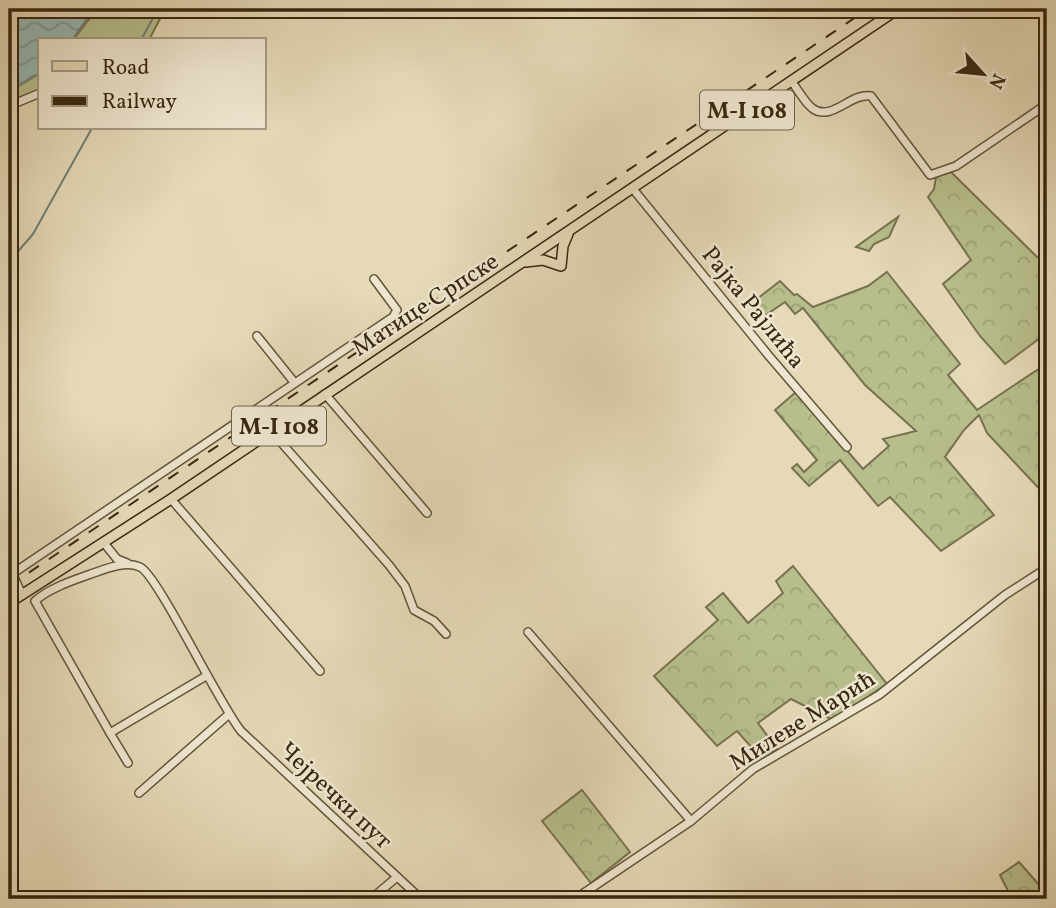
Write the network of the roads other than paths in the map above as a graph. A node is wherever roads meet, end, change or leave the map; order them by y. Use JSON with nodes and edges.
{"nodes":[{"id":1,"x":898,"y":9,"type":"edge"},
{"id":2,"x":791,"y":81,"type":"junction"},
{"id":3,"x":38,"y":94,"type":"edge"},
{"id":4,"x":1047,"y":104,"type":"edge"},
{"id":5,"x":9,"y":106,"type":"edge"},
{"id":6,"x":633,"y":189,"type":"junction"},
{"id":7,"x":569,"y":232,"type":"junction"},
{"id":8,"x":524,"y":262,"type":"junction"},
{"id":9,"x":374,"y":279,"type":"dead end"},
{"id":10,"x":257,"y":337,"type":"dead end"},
{"id":11,"x":294,"y":382,"type":"junction"},
{"id":12,"x":325,"y":394,"type":"junction"},
{"id":13,"x":271,"y":431,"type":"junction"},
{"id":14,"x":847,"y":447,"type":"dead end"},
{"id":15,"x":171,"y":499,"type":"junction"},
{"id":16,"x":427,"y":513,"type":"dead end"},
{"id":17,"x":104,"y":543,"type":"junction"},
{"id":18,"x":128,"y":563,"type":"junction"},
{"id":19,"x":1047,"y":568,"type":"edge"},
{"id":20,"x":10,"y":572,"type":"edge"},
{"id":21,"x":22,"y":595,"type":"junction"},
{"id":22,"x":9,"y":603,"type":"edge"},
{"id":23,"x":528,"y":632,"type":"dead end"},
{"id":24,"x":446,"y":634,"type":"dead end"},
{"id":25,"x":320,"y":670,"type":"dead end"},
{"id":26,"x":206,"y":676,"type":"junction"},
{"id":27,"x":228,"y":715,"type":"junction"},
{"id":28,"x":110,"y":733,"type":"junction"},
{"id":29,"x":128,"y":763,"type":"dead end"},
{"id":30,"x":139,"y":793,"type":"dead end"},
{"id":31,"x":691,"y":821,"type":"junction"},
{"id":32,"x":397,"y":877,"type":"junction"},
{"id":33,"x":371,"y":899,"type":"edge"},
{"id":34,"x":421,"y":899,"type":"edge"},
{"id":35,"x":575,"y":899,"type":"edge"}],
"edges":[{"from":1,"to":2,"type":"main road","number":"M-I 108"},
{"from":2,"to":4,"type":"street"},
{"from":2,"to":6,"type":"main road","number":"M-I 108"},
{"from":3,"to":5,"type":"street"},
{"from":6,"to":7,"type":"main road","number":"M-I 108"},
{"from":6,"to":14,"type":"street","name":"Рајка Рајлића"},
{"from":7,"to":8,"type":"main road","name":"Матице Српске","number":"M-I 108"},
{"from":7,"to":8,"type":"main road"},
{"from":8,"to":12,"type":"main road","name":"Матице Српске","number":"M-I 108"},
{"from":9,"to":11,"type":"street"},
{"from":10,"to":11,"type":"street"},
{"from":11,"to":20,"type":"street"},
{"from":12,"to":13,"type":"main road","name":"Матице Српске","number":"M-I 108"},
{"from":12,"to":16,"type":"street"},
{"from":13,"to":15,"type":"main road","name":"Матице Српске","number":"M-I 108"},
{"from":13,"to":24,"type":"street"},
{"from":15,"to":17,"type":"main road","name":"Матице Српске","number":"M-I 108"},
{"from":15,"to":25,"type":"street"},
{"from":17,"to":18,"type":"street","name":"Чејречки пут"},
{"from":17,"to":21,"type":"main road","name":"Матице Српске","number":"M-I 108"},
{"from":18,"to":26,"type":"street","name":"Чејречки пут"},
{"from":18,"to":28,"type":"street"},
{"from":19,"to":31,"type":"street","name":"Милеве Мaрић"},
{"from":20,"to":21,"type":"street"},
{"from":21,"to":22,"type":"main road","name":"Матице Српске","number":"M-I 108"},
{"from":23,"to":31,"type":"street"},
{"from":26,"to":27,"type":"street","name":"Чејречки пут"},
{"from":26,"to":28,"type":"street"},
{"from":27,"to":30,"type":"street"},
{"from":27,"to":32,"type":"street","name":"Чејречки пут"},
{"from":28,"to":29,"type":"street"},
{"from":31,"to":35,"type":"street","name":"Милеве Мaрић"},
{"from":32,"to":33,"type":"street"},
{"from":32,"to":34,"type":"street","name":"Чејречки пут"}]}
